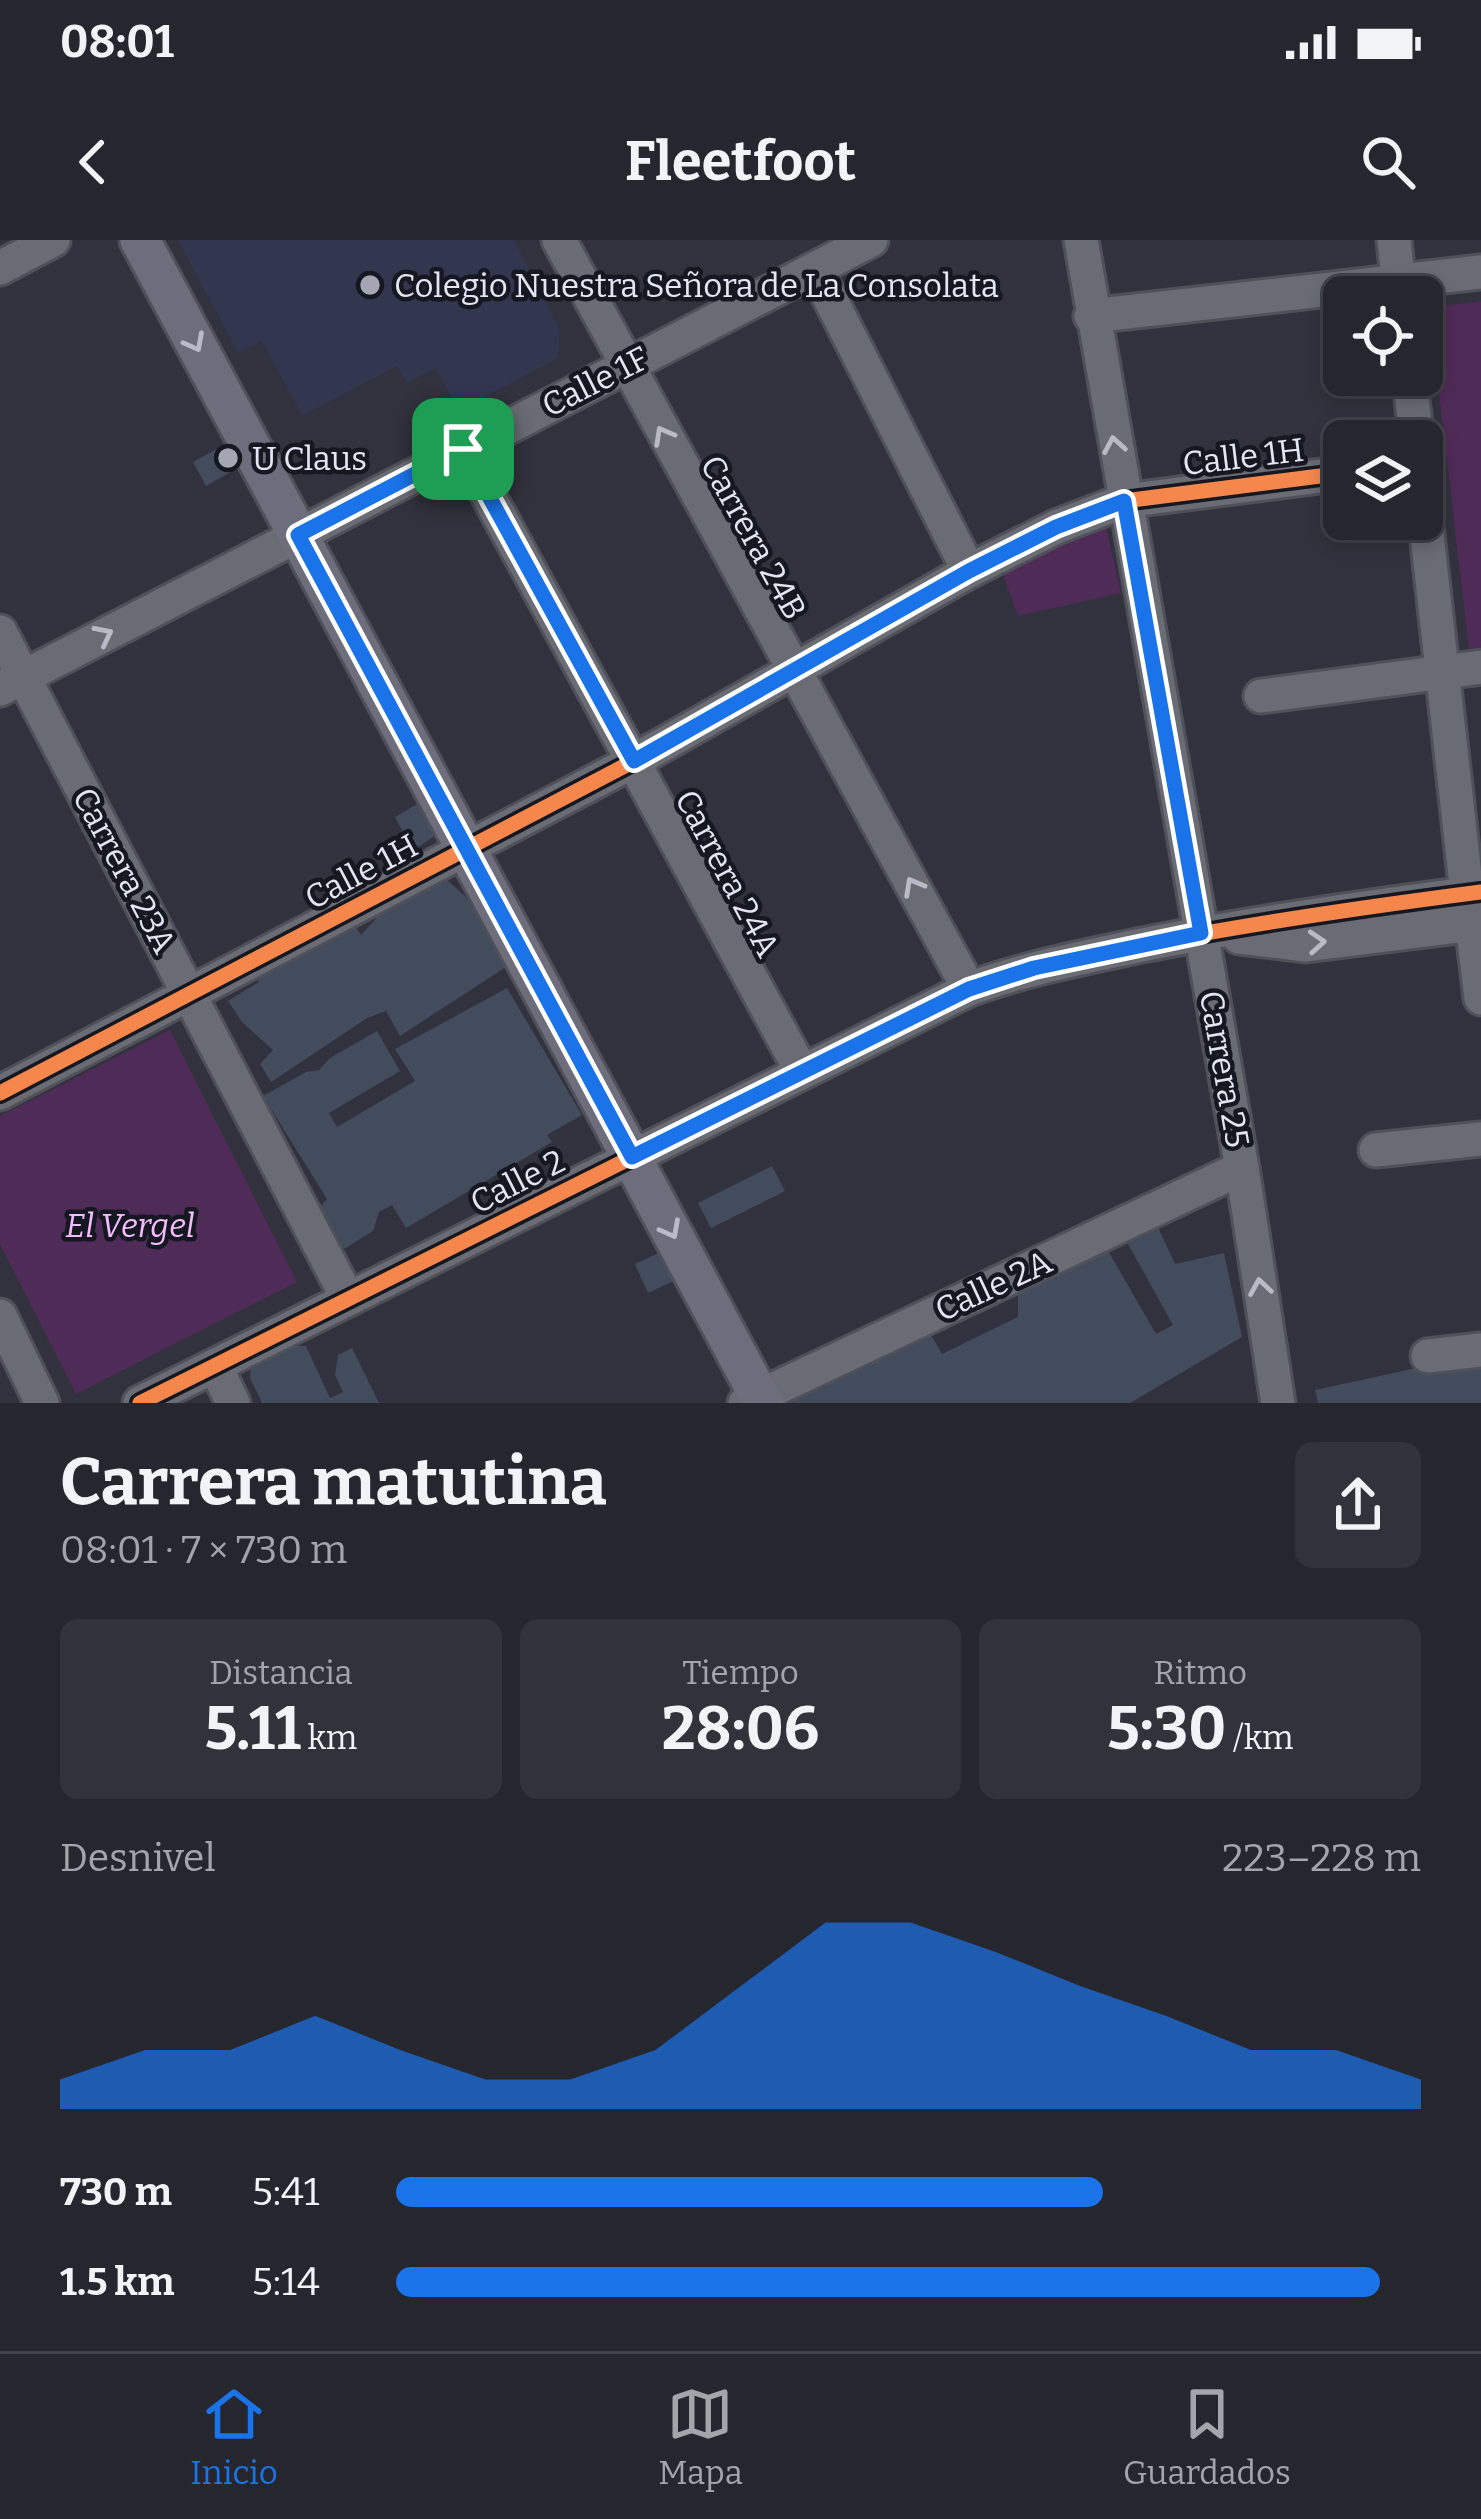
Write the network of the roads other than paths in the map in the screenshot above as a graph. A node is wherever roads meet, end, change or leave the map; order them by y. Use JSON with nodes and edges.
{"nodes":[{"id":1,"x":53,"y":240,"type":"edge"},
{"id":2,"x":140,"y":240,"type":"edge"},
{"id":3,"x":559,"y":240,"type":"edge"},
{"id":4,"x":872,"y":240,"type":"edge"},
{"id":5,"x":1081,"y":240,"type":"edge"},
{"id":6,"x":1394,"y":240,"type":"edge"},
{"id":7,"x":0,"y":268,"type":"edge"},
{"id":8,"x":815,"y":269,"type":"junction"},
{"id":9,"x":1481,"y":272,"type":"edge"},
{"id":10,"x":1398,"y":276,"type":"edge"},
{"id":11,"x":1443,"y":280,"type":"edge"},
{"id":12,"x":1323,"y":296,"type":"edge"},
{"id":13,"x":1091,"y":316,"type":"junction"},
{"id":14,"x":625,"y":366,"type":"junction"},
{"id":15,"x":463,"y":449,"type":"junction"},
{"id":16,"x":1323,"y":476,"type":"edge"},
{"id":17,"x":1124,"y":501,"type":"junction"},
{"id":18,"x":298,"y":535,"type":"junction"},
{"id":19,"x":1427,"y":540,"type":"edge"},
{"id":20,"x":969,"y":571,"type":"junction"},
{"id":21,"x":0,"y":632,"type":"edge"},
{"id":22,"x":1481,"y":668,"type":"edge"},
{"id":23,"x":793,"y":670,"type":"junction"},
{"id":24,"x":1442,"y":672,"type":"junction"},
{"id":25,"x":12,"y":683,"type":"edge"},
{"id":26,"x":1261,"y":696,"type":"dead end"},
{"id":27,"x":634,"y":761,"type":"junction"},
{"id":28,"x":467,"y":850,"type":"junction"},
{"id":29,"x":1475,"y":908,"type":"edge"},
{"id":30,"x":1201,"y":933,"type":"junction"},
{"id":31,"x":969,"y":989,"type":"junction"},
{"id":32,"x":190,"y":995,"type":"junction"},
{"id":33,"x":1481,"y":998,"type":"edge"},
{"id":34,"x":802,"y":1072,"type":"junction"},
{"id":35,"x":0,"y":1093,"type":"edge"},
{"id":36,"x":1481,"y":1139,"type":"edge"},
{"id":37,"x":1376,"y":1150,"type":"dead end"},
{"id":38,"x":632,"y":1157,"type":"junction"},
{"id":39,"x":1242,"y":1168,"type":"junction"},
{"id":40,"x":348,"y":1299,"type":"junction"},
{"id":41,"x":0,"y":1316,"type":"edge"},
{"id":42,"x":1481,"y":1350,"type":"edge"},
{"id":43,"x":1428,"y":1356,"type":"dead end"},
{"id":44,"x":215,"y":1366,"type":"junction"},
{"id":45,"x":756,"y":1401,"type":"edge"},
{"id":46,"x":42,"y":1403,"type":"edge"},
{"id":47,"x":140,"y":1403,"type":"edge"},
{"id":48,"x":233,"y":1403,"type":"edge"},
{"id":49,"x":1278,"y":1403,"type":"edge"}],
"edges":[{"from":1,"to":7,"type":"street"},
{"from":2,"to":18,"type":"main road","one_way":true},
{"from":3,"to":14,"type":"street","name":"Carrera 24B"},
{"from":4,"to":8,"type":"street","name":"Calle 1F"},
{"from":5,"to":13,"type":"street","name":"Carrera 25"},
{"from":6,"to":10,"type":"street"},
{"from":8,"to":14,"type":"street","name":"Calle 1F"},
{"from":8,"to":20,"type":"street"},
{"from":9,"to":11,"type":"street"},
{"from":12,"to":13,"type":"street"},
{"from":17,"to":13,"type":"street","name":"Carrera 25","one_way":true},
{"from":14,"to":15,"type":"street","name":"Calle 1F"},
{"from":23,"to":14,"type":"street","name":"Carrera 24B","one_way":true},
{"from":15,"to":18,"type":"street","name":"Calle 1F"},
{"from":15,"to":27,"type":"street","name":"Carrera 24A"},
{"from":16,"to":17,"type":"street","name":"Calle 1H"},
{"from":17,"to":20,"type":"street","name":"Calle 1H"},
{"from":17,"to":30,"type":"street","name":"Carrera 25"},
{"from":25,"to":18,"type":"street","name":"Calle 1F","one_way":true},
{"from":18,"to":28,"type":"main road"},
{"from":19,"to":24,"type":"street"},
{"from":20,"to":23,"type":"street","name":"Calle 1H"},
{"from":21,"to":25,"type":"street","name":"Carrera 23A"},
{"from":22,"to":24,"type":"street"},
{"from":23,"to":27,"type":"street","name":"Calle 1H"},
{"from":31,"to":23,"type":"street","name":"Carrera 24B","one_way":true},
{"from":24,"to":26,"type":"street"},
{"from":24,"to":29,"type":"street"},
{"from":25,"to":32,"type":"street","name":"Carrera 23A"},
{"from":27,"to":28,"type":"street","name":"Calle 1H"},
{"from":27,"to":34,"type":"street","name":"Carrera 24A"},
{"from":28,"to":32,"type":"street","name":"Calle 1H"},
{"from":28,"to":38,"type":"main road"},
{"from":29,"to":30,"type":"street","name":"Calle 2"},
{"from":29,"to":33,"type":"street"},
{"from":30,"to":31,"type":"street","name":"Calle 2"},
{"from":30,"to":39,"type":"street","name":"Carrera 25"},
{"from":31,"to":34,"type":"street","name":"Calle 2"},
{"from":32,"to":35,"type":"street","name":"Calle 1H"},
{"from":32,"to":40,"type":"street","name":"Carrera 23A"},
{"from":34,"to":38,"type":"street","name":"Calle 2"},
{"from":36,"to":37,"type":"street"},
{"from":38,"to":40,"type":"street","name":"Calle 2"},
{"from":38,"to":45,"type":"main road","one_way":true},
{"from":39,"to":45,"type":"street","name":"Calle 2A"},
{"from":49,"to":39,"type":"street","name":"Carrera 25","one_way":true},
{"from":40,"to":44,"type":"street","name":"Calle 2"},
{"from":41,"to":46,"type":"street"},
{"from":42,"to":43,"type":"street"},
{"from":44,"to":47,"type":"street","name":"Calle 2"},
{"from":44,"to":48,"type":"street"}]}
